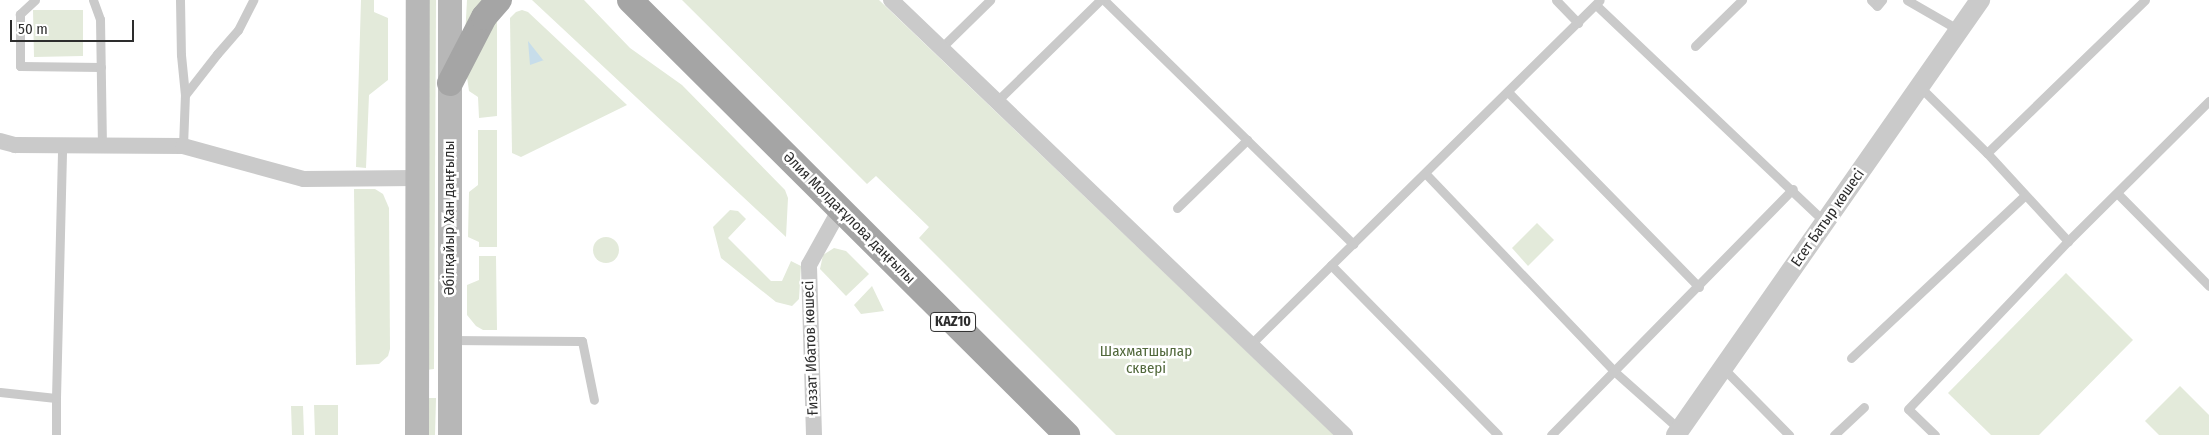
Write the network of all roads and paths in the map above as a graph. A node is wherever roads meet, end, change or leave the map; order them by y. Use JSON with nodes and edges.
{"nodes":[{"id":1,"x":35,"y":0,"type":"edge"},
{"id":2,"x":93,"y":0,"type":"edge"},
{"id":3,"x":180,"y":0,"type":"edge"},
{"id":4,"x":253,"y":0,"type":"edge"},
{"id":5,"x":418,"y":0,"type":"edge"},
{"id":6,"x":450,"y":0,"type":"edge"},
{"id":7,"x":499,"y":0,"type":"edge"},
{"id":8,"x":611,"y":0,"type":"edge"},
{"id":9,"x":891,"y":0,"type":"edge"},
{"id":10,"x":990,"y":0,"type":"edge"},
{"id":11,"x":1102,"y":0,"type":"edge"},
{"id":12,"x":1556,"y":0,"type":"edge"},
{"id":13,"x":1742,"y":0,"type":"edge"},
{"id":14,"x":1871,"y":0,"type":"edge"},
{"id":15,"x":1882,"y":0,"type":"edge"},
{"id":16,"x":1907,"y":0,"type":"edge"},
{"id":17,"x":1980,"y":0,"type":"edge"},
{"id":18,"x":2145,"y":0,"type":"edge"},
{"id":19,"x":1598,"y":3,"type":"edge"},
{"id":20,"x":638,"y":8,"type":"edge"},
{"id":21,"x":1578,"y":23,"type":"junction"},
{"id":22,"x":1959,"y":30,"type":"junction"},
{"id":23,"x":1695,"y":46,"type":"dead end"},
{"id":24,"x":941,"y":48,"type":"junction"},
{"id":25,"x":101,"y":67,"type":"junction"},
{"id":26,"x":450,"y":83,"type":"junction"},
{"id":27,"x":1920,"y":87,"type":"junction"},
{"id":28,"x":1508,"y":92,"type":"junction"},
{"id":29,"x":185,"y":95,"type":"junction"},
{"id":30,"x":997,"y":101,"type":"junction"},
{"id":31,"x":2209,"y":101,"type":"edge"},
{"id":32,"x":1247,"y":140,"type":"junction"},
{"id":33,"x":0,"y":141,"type":"edge"},
{"id":34,"x":62,"y":145,"type":"junction"},
{"id":35,"x":102,"y":145,"type":"junction"},
{"id":36,"x":183,"y":146,"type":"junction"},
{"id":37,"x":1987,"y":153,"type":"junction"},
{"id":38,"x":1426,"y":173,"type":"junction"},
{"id":39,"x":417,"y":178,"type":"junction"},
{"id":40,"x":1793,"y":189,"type":"junction"},
{"id":41,"x":2118,"y":192,"type":"junction"},
{"id":42,"x":2025,"y":195,"type":"junction"},
{"id":43,"x":1177,"y":208,"type":"dead end"},
{"id":44,"x":840,"y":209,"type":"junction"},
{"id":45,"x":1825,"y":222,"type":"junction"},
{"id":46,"x":2068,"y":241,"type":"junction"},
{"id":47,"x":1353,"y":244,"type":"junction"},
{"id":48,"x":1331,"y":265,"type":"junction"},
{"id":49,"x":2209,"y":286,"type":"edge"},
{"id":50,"x":1699,"y":287,"type":"junction"},
{"id":51,"x":449,"y":340,"type":"junction"},
{"id":52,"x":1250,"y":345,"type":"junction"},
{"id":53,"x":1851,"y":358,"type":"dead end"},
{"id":54,"x":1724,"y":369,"type":"junction"},
{"id":55,"x":1615,"y":372,"type":"junction"},
{"id":56,"x":417,"y":375,"type":"junction"},
{"id":57,"x":450,"y":377,"type":"junction"},
{"id":58,"x":0,"y":392,"type":"edge"},
{"id":59,"x":56,"y":398,"type":"junction"},
{"id":60,"x":594,"y":400,"type":"dead end"},
{"id":61,"x":1864,"y":407,"type":"dead end"},
{"id":62,"x":1678,"y":432,"type":"edge"},
{"id":63,"x":56,"y":435,"type":"edge"},
{"id":64,"x":417,"y":435,"type":"edge"},
{"id":65,"x":450,"y":435,"type":"edge"},
{"id":66,"x":814,"y":435,"type":"edge"},
{"id":67,"x":1067,"y":435,"type":"edge"},
{"id":68,"x":1345,"y":435,"type":"edge"},
{"id":69,"x":1498,"y":435,"type":"edge"},
{"id":70,"x":1551,"y":435,"type":"edge"},
{"id":71,"x":1789,"y":435,"type":"edge"},
{"id":72,"x":1834,"y":435,"type":"edge"},
{"id":73,"x":1935,"y":435,"type":"edge"}],
"edges":[{"from":1,"to":25,"type":"lane"},
{"from":2,"to":25,"type":"lane"},
{"from":3,"to":29,"type":"lane"},
{"from":4,"to":29,"type":"lane"},
{"from":5,"to":39,"type":"main road"},
{"from":6,"to":26,"type":"main road","name":"Әбілқайыр Хан даңғылы"},
{"from":7,"to":26,"type":"main road"},
{"from":8,"to":20,"type":"main road"},
{"from":9,"to":24,"type":"street"},
{"from":10,"to":24,"type":"lane"},
{"from":11,"to":30,"type":"lane"},
{"from":11,"to":32,"type":"lane"},
{"from":12,"to":21,"type":"lane"},
{"from":13,"to":23,"type":"lane"},
{"from":14,"to":15,"type":"lane"},
{"from":16,"to":22,"type":"lane"},
{"from":17,"to":22,"type":"street","name":"Есет Батыр көшесі"},
{"from":18,"to":37,"type":"lane"},
{"from":19,"to":21,"type":"lane"},
{"from":19,"to":40,"type":"lane"},
{"from":20,"to":44,"type":"main road","name":"Әлия Молдағұлова даңғылы","number":"KAZ10"},
{"from":21,"to":28,"type":"lane"},
{"from":22,"to":27,"type":"street","name":"Есет Батыр көшесі"},
{"from":24,"to":30,"type":"street"},
{"from":25,"to":35,"type":"lane"},
{"from":26,"to":51,"type":"main road","name":"Әбілқайыр Хан даңғылы"},
{"from":27,"to":37,"type":"lane"},
{"from":27,"to":45,"type":"street","name":"Есет Батыр көшесі"},
{"from":28,"to":38,"type":"lane"},
{"from":28,"to":50,"type":"lane"},
{"from":29,"to":36,"type":"lane"},
{"from":30,"to":52,"type":"street"},
{"from":31,"to":41,"type":"lane"},
{"from":32,"to":43,"type":"lane"},
{"from":32,"to":47,"type":"lane"},
{"from":33,"to":34,"type":"street"},
{"from":34,"to":35,"type":"street"},
{"from":34,"to":59,"type":"lane"},
{"from":35,"to":36,"type":"street"},
{"from":36,"to":39,"type":"street"},
{"from":37,"to":42,"type":"lane"},
{"from":38,"to":47,"type":"lane"},
{"from":38,"to":55,"type":"lane"},
{"from":39,"to":56,"type":"main road"},
{"from":40,"to":45,"type":"lane"},
{"from":40,"to":50,"type":"lane"},
{"from":41,"to":46,"type":"lane"},
{"from":41,"to":49,"type":"lane"},
{"from":42,"to":46,"type":"lane"},
{"from":42,"to":53,"type":"lane"},
{"from":44,"to":66,"type":"street","name":"Ғиззат Ибатов көшесі"},
{"from":44,"to":67,"type":"main road","name":"Әлия Молдағұлова даңғылы","number":"KAZ10"},
{"from":45,"to":54,"type":"street","name":"Есет Батыр көшесі"},
{"from":46,"to":73,"type":"lane"},
{"from":47,"to":48,"type":"lane"},
{"from":48,"to":52,"type":"lane"},
{"from":48,"to":69,"type":"lane"},
{"from":50,"to":55,"type":"lane"},
{"from":51,"to":57,"type":"main road","name":"Әбілқайыр Хан даңғылы"},
{"from":51,"to":60,"type":"lane"},
{"from":52,"to":68,"type":"street"},
{"from":54,"to":62,"type":"street","name":"Есет Батыр көшесі"},
{"from":54,"to":71,"type":"lane"},
{"from":55,"to":62,"type":"lane"},
{"from":55,"to":70,"type":"lane"},
{"from":56,"to":57,"type":"main road"},
{"from":56,"to":64,"type":"main road"},
{"from":57,"to":65,"type":"main road","name":"Әбілқайыр Хан даңғылы"},
{"from":58,"to":59,"type":"lane"},
{"from":59,"to":63,"type":"lane"},
{"from":61,"to":72,"type":"lane"}]}
